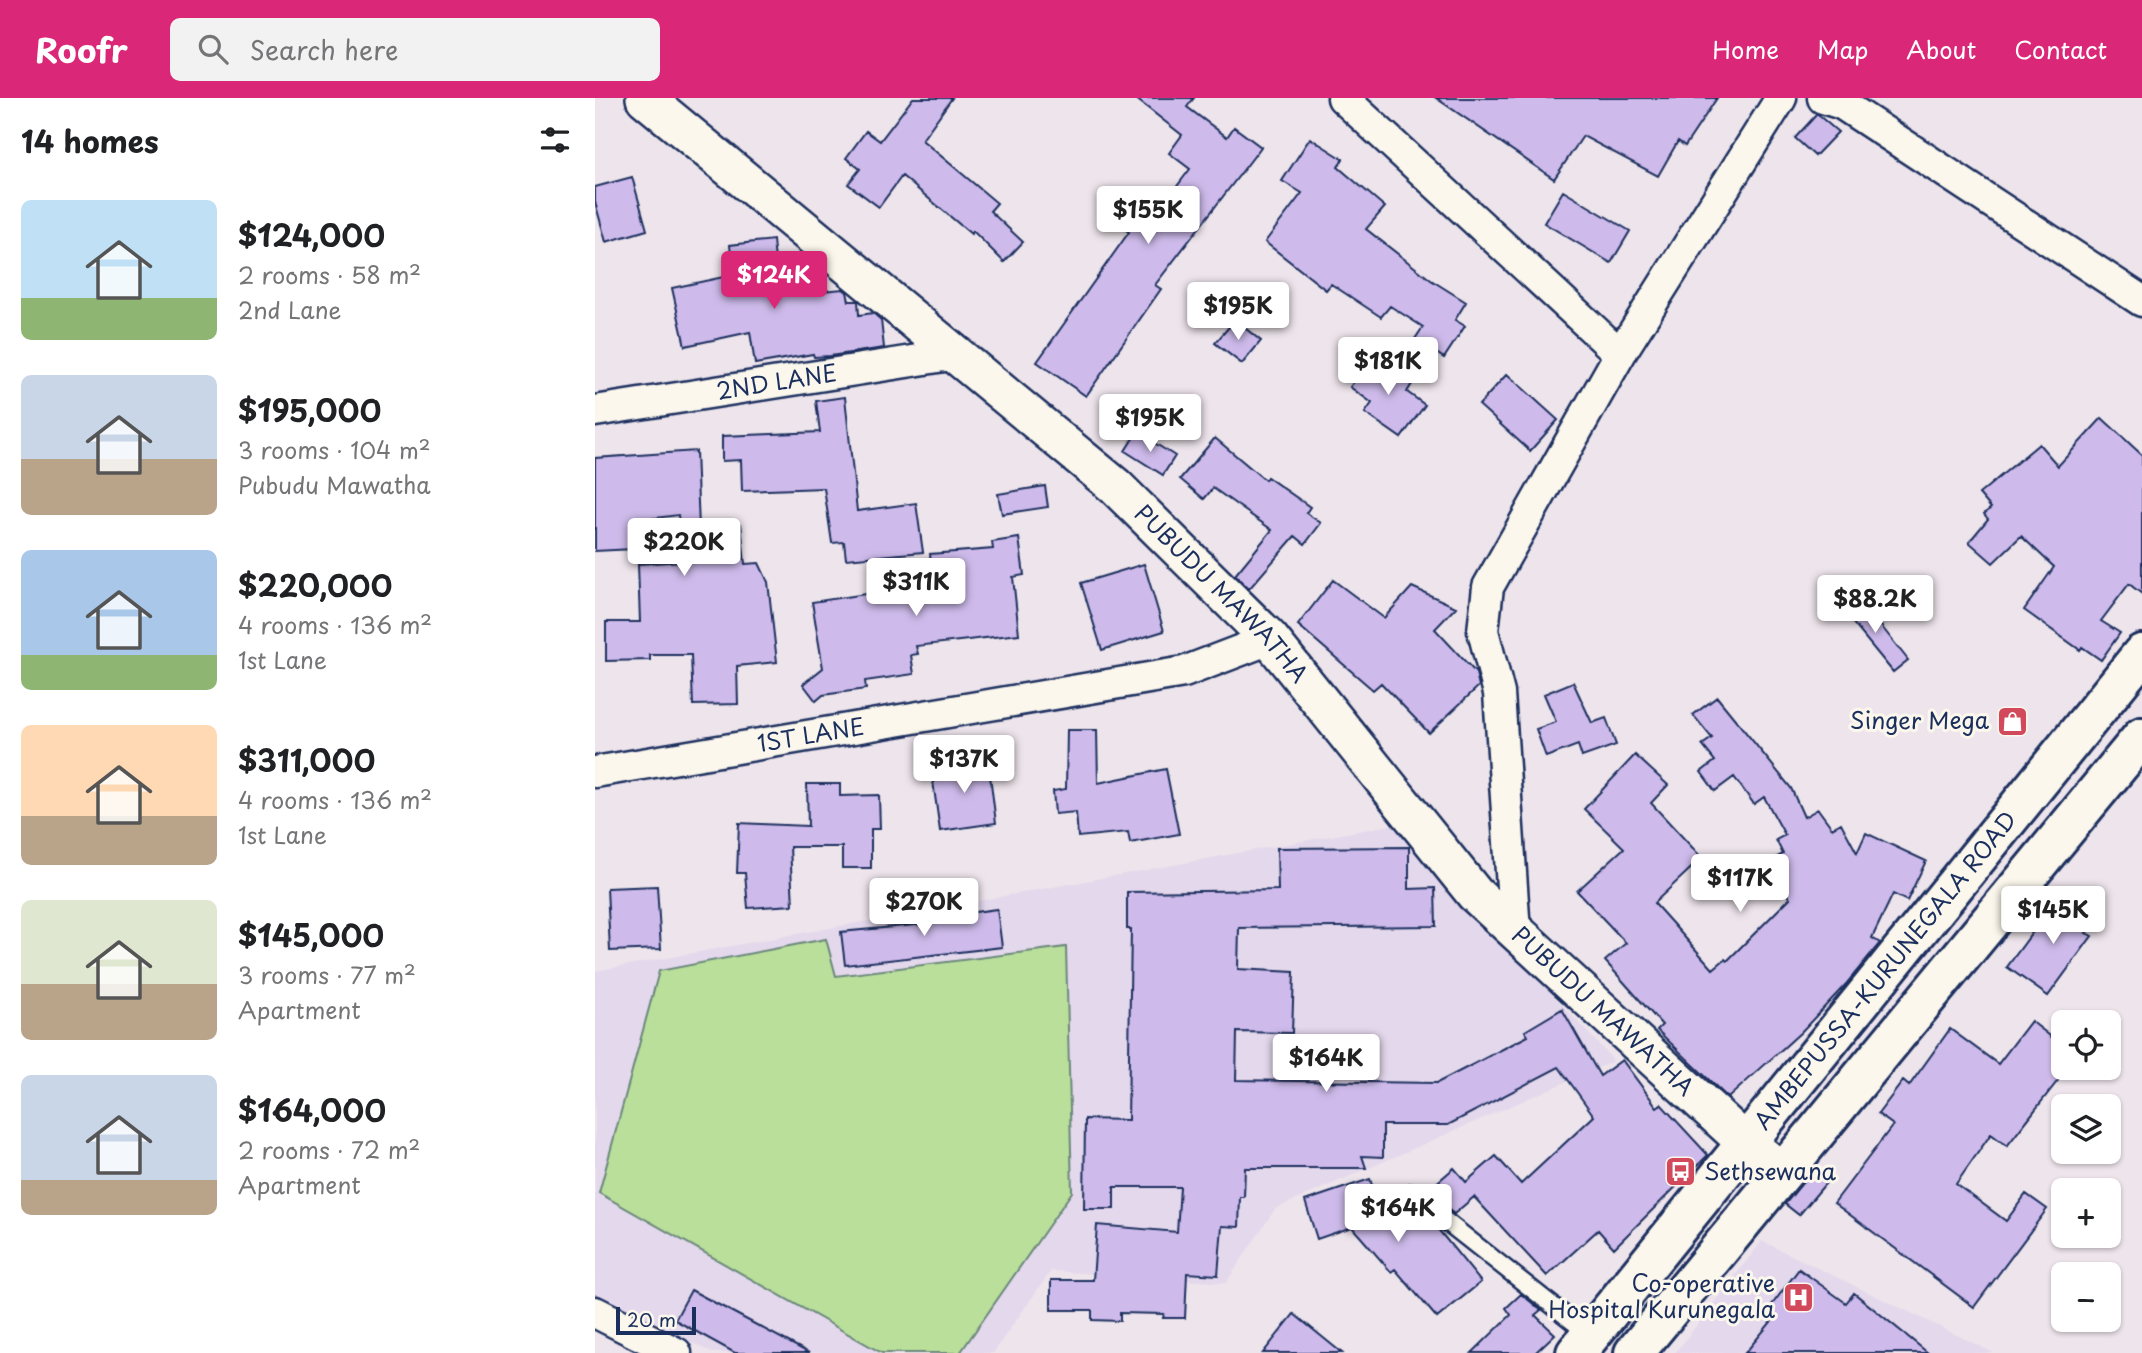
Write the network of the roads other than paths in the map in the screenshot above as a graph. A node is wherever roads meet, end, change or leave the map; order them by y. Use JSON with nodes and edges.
{"nodes":[{"id":1,"x":645,"y":98,"type":"edge"},
{"id":2,"x":1343,"y":98,"type":"edge"},
{"id":3,"x":1781,"y":98,"type":"edge"},
{"id":4,"x":1823,"y":98,"type":"edge"},
{"id":5,"x":2142,"y":301,"type":"edge"},
{"id":6,"x":957,"y":354,"type":"junction"},
{"id":7,"x":1620,"y":354,"type":"junction"},
{"id":8,"x":595,"y":411,"type":"edge"},
{"id":9,"x":1270,"y":639,"type":"junction"},
{"id":10,"x":2142,"y":654,"type":"edge"},
{"id":11,"x":2142,"y":737,"type":"edge"},
{"id":12,"x":595,"y":772,"type":"edge"},
{"id":13,"x":1515,"y":932,"type":"junction"},
{"id":14,"x":1745,"y":1142,"type":"junction"},
{"id":15,"x":1782,"y":1171,"type":"junction"},
{"id":16,"x":1410,"y":1192,"type":"dead end"},
{"id":17,"x":595,"y":1312,"type":"edge"},
{"id":18,"x":1583,"y":1344,"type":"edge"},
{"id":19,"x":676,"y":1353,"type":"edge"},
{"id":20,"x":1634,"y":1353,"type":"edge"}],
"edges":[{"from":1,"to":6,"type":"street","name":"PUBUDU MAWATHA"},
{"from":2,"to":7,"type":"street"},
{"from":3,"to":7,"type":"street"},
{"from":4,"to":5,"type":"street"},
{"from":6,"to":8,"type":"street","name":"2ND LANE"},
{"from":6,"to":9,"type":"street","name":"PUBUDU MAWATHA"},
{"from":7,"to":13,"type":"street"},
{"from":9,"to":12,"type":"street","name":"1ST LANE"},
{"from":9,"to":13,"type":"street","name":"PUBUDU MAWATHA"},
{"from":10,"to":14,"type":"highway","name":"AMBEPUSSA-KURUNEGALA ROAD"},
{"from":11,"to":15,"type":"highway","name":"AMBEPUSSA-KURUNEGALA ROAD"},
{"from":13,"to":14,"type":"street","name":"PUBUDU MAWATHA"},
{"from":14,"to":15,"type":"street","name":"PUBUDU MAWATHA"},
{"from":14,"to":18,"type":"highway","name":"AMBEPUSSA-KURUNEGALA ROAD"},
{"from":15,"to":20,"type":"highway","name":"AMBEPUSSA-KURUNEGALA ROAD"},
{"from":16,"to":18,"type":"lane"},
{"from":17,"to":19,"type":"street"}]}
